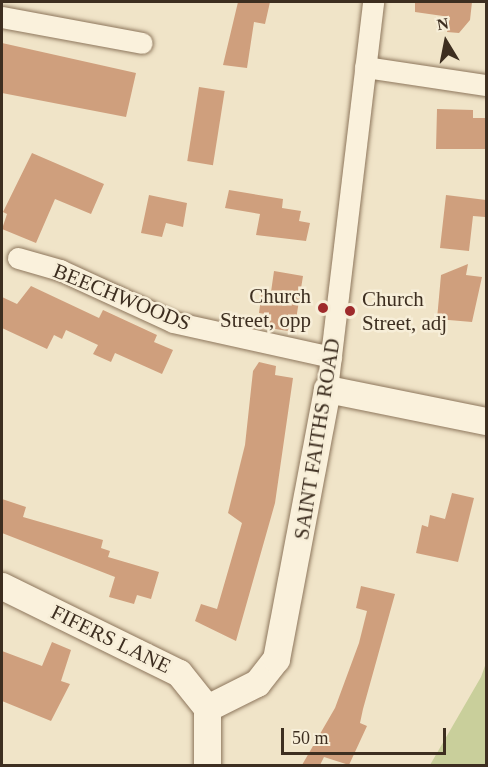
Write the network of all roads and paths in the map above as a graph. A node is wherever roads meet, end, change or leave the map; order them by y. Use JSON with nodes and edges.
{"nodes":[{"id":1,"x":373,"y":2,"type":"edge"},
{"id":2,"x":2,"y":17,"type":"edge"},
{"id":3,"x":142,"y":44,"type":"dead end"},
{"id":4,"x":365,"y":67,"type":"junction"},
{"id":5,"x":486,"y":85,"type":"edge"},
{"id":6,"x":18,"y":258,"type":"dead end"},
{"id":7,"x":331,"y":357,"type":"junction"},
{"id":8,"x":327,"y":388,"type":"junction"},
{"id":9,"x":486,"y":421,"type":"edge"},
{"id":10,"x":2,"y":586,"type":"edge"},
{"id":11,"x":207,"y":708,"type":"junction"},
{"id":12,"x":207,"y":765,"type":"edge"}],
"edges":[{"from":1,"to":4,"type":"street","name":"SAINT FAITHS ROAD"},
{"from":2,"to":3,"type":"street"},
{"from":4,"to":5,"type":"street"},
{"from":4,"to":7,"type":"street","name":"SAINT FAITHS ROAD"},
{"from":6,"to":7,"type":"street","name":"BEECHWOODS"},
{"from":7,"to":8,"type":"street","name":"SAINT FAITHS ROAD"},
{"from":8,"to":9,"type":"street"},
{"from":8,"to":11,"type":"street","name":"SAINT FAITHS ROAD"},
{"from":10,"to":11,"type":"street","name":"FIFERS LANE"},
{"from":11,"to":12,"type":"street"}]}
